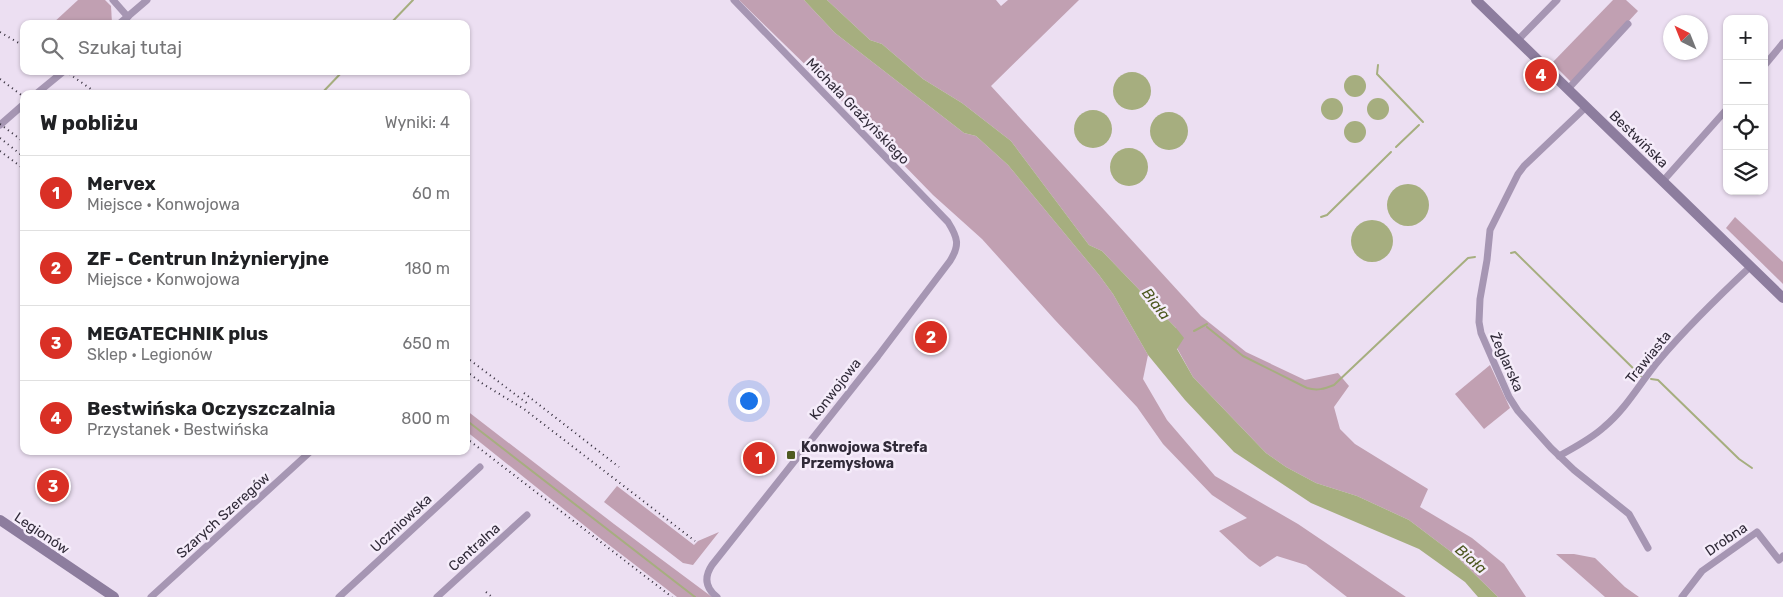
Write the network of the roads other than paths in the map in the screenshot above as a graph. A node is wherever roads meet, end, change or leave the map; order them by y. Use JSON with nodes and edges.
{"nodes":[{"id":1,"x":112,"y":0,"type":"edge"},
{"id":2,"x":147,"y":0,"type":"edge"},
{"id":3,"x":734,"y":0,"type":"edge"},
{"id":4,"x":1476,"y":0,"type":"edge"},
{"id":5,"x":1558,"y":0,"type":"edge"},
{"id":6,"x":128,"y":16,"type":"junction"},
{"id":7,"x":124,"y":20,"type":"edge"},
{"id":8,"x":1628,"y":24,"type":"dead end"},
{"id":9,"x":1518,"y":40,"type":"junction"},
{"id":10,"x":1783,"y":43,"type":"edge"},
{"id":11,"x":1768,"y":61,"type":"edge"},
{"id":12,"x":59,"y":75,"type":"edge"},
{"id":13,"x":41,"y":90,"type":"edge"},
{"id":14,"x":1568,"y":90,"type":"junction"},
{"id":15,"x":1586,"y":106,"type":"junction"},
{"id":16,"x":20,"y":108,"type":"edge"},
{"id":17,"x":1723,"y":114,"type":"edge"},
{"id":18,"x":0,"y":125,"type":"edge"},
{"id":19,"x":1663,"y":181,"type":"junction"},
{"id":20,"x":957,"y":243,"type":"joint"},
{"id":21,"x":1751,"y":266,"type":"junction"},
{"id":22,"x":1783,"y":298,"type":"edge"},
{"id":23,"x":307,"y":455,"type":"edge"},
{"id":24,"x":1559,"y":456,"type":"junction"},
{"id":25,"x":480,"y":467,"type":"dead end"},
{"id":26,"x":527,"y":514,"type":"dead end"},
{"id":27,"x":0,"y":520,"type":"edge"},
{"id":28,"x":1648,"y":548,"type":"dead end"},
{"id":29,"x":1783,"y":556,"type":"edge"},
{"id":30,"x":114,"y":597,"type":"edge"},
{"id":31,"x":151,"y":597,"type":"edge"},
{"id":32,"x":339,"y":597,"type":"edge"},
{"id":33,"x":437,"y":597,"type":"edge"},
{"id":34,"x":717,"y":597,"type":"edge"},
{"id":35,"x":1682,"y":597,"type":"edge"}],
"edges":[{"from":1,"to":6,"type":"street"},
{"from":2,"to":6,"type":"street"},
{"from":3,"to":20,"type":"street","name":"Michała Grażyńskiego"},
{"from":4,"to":9,"type":"street","name":"Bestwińska"},
{"from":5,"to":9,"type":"street"},
{"from":6,"to":7,"type":"street"},
{"from":8,"to":14,"type":"street"},
{"from":9,"to":14,"type":"street","name":"Bestwińska"},
{"from":10,"to":11,"type":"street"},
{"from":12,"to":13,"type":"street"},
{"from":14,"to":15,"type":"street","name":"Bestwińska"},
{"from":15,"to":19,"type":"street","name":"Bestwińska"},
{"from":15,"to":24,"type":"street","name":"Żeglarska"},
{"from":16,"to":18,"type":"street"},
{"from":17,"to":19,"type":"street"},
{"from":19,"to":21,"type":"street","name":"Bestwińska"},
{"from":20,"to":34,"type":"street","name":"Konwojowa"},
{"from":21,"to":22,"type":"street","name":"Bestwińska"},
{"from":21,"to":24,"type":"street","name":"Trawiasta"},
{"from":23,"to":31,"type":"street","name":"Szarych Szeregów"},
{"from":24,"to":28,"type":"street","name":"Żeglarska"},
{"from":25,"to":32,"type":"street","name":"Uczniowska"},
{"from":26,"to":33,"type":"street","name":"Centralna"},
{"from":27,"to":30,"type":"street","name":"Legionów"},
{"from":29,"to":35,"type":"street","name":"Drobna"}]}
